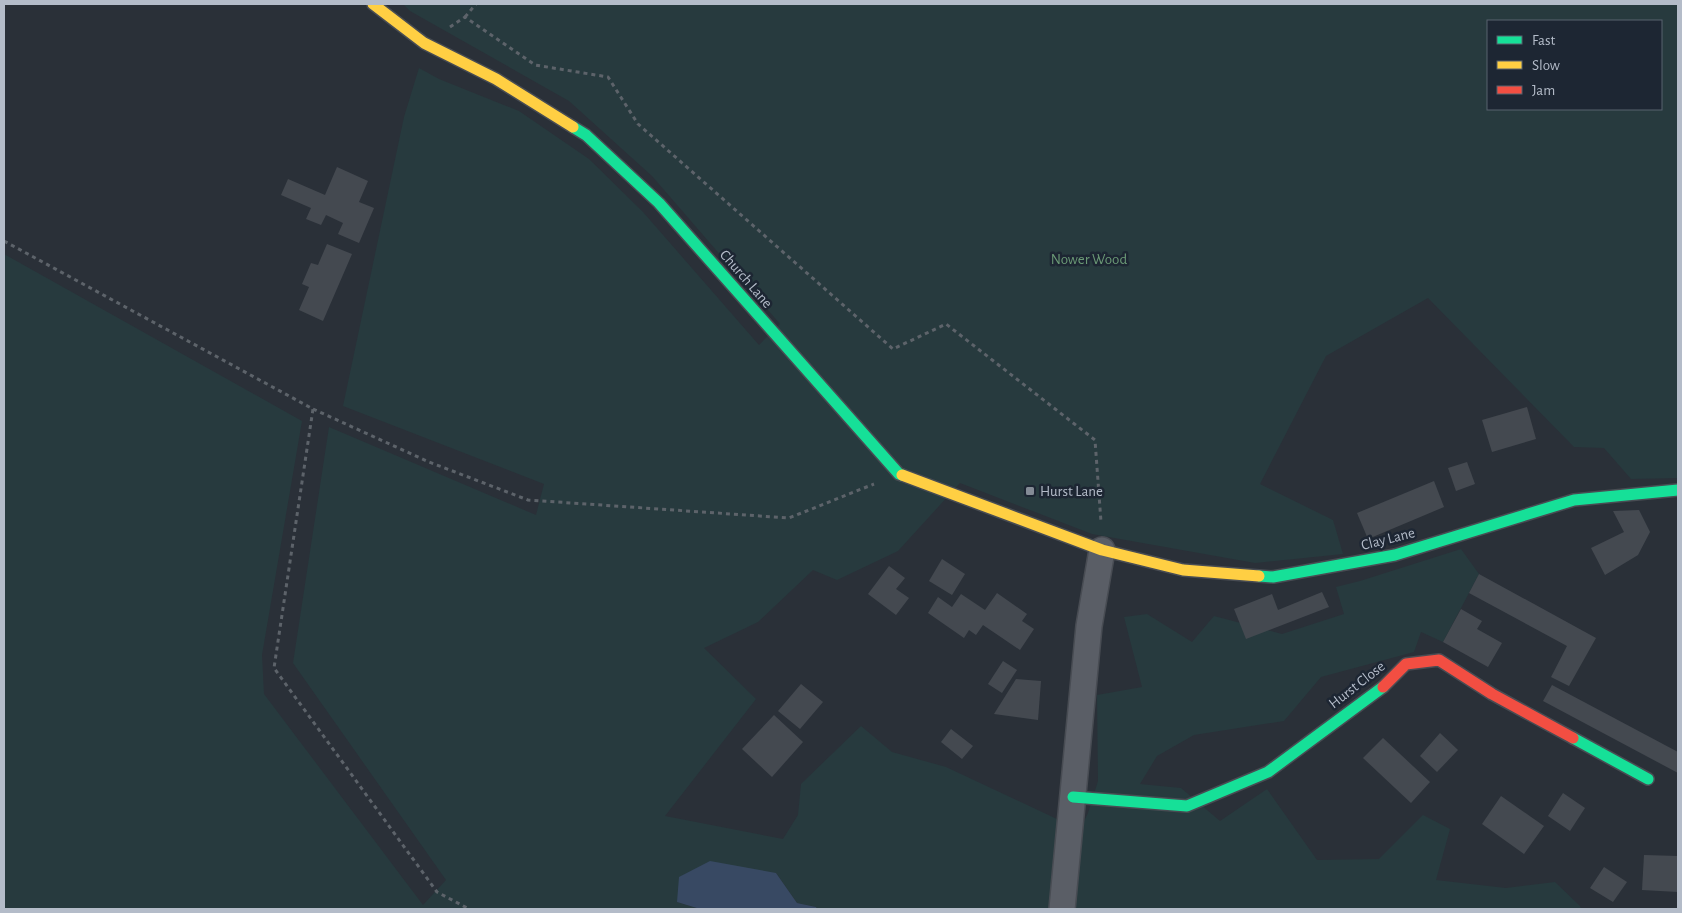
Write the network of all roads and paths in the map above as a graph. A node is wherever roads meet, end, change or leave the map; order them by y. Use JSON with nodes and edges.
{"nodes":[{"id":1,"x":373,"y":4,"type":"edge"},
{"id":2,"x":476,"y":4,"type":"edge"},
{"id":3,"x":465,"y":18,"type":"junction"},
{"id":4,"x":424,"y":43,"type":"junction"},
{"id":5,"x":4,"y":241,"type":"edge"},
{"id":6,"x":313,"y":409,"type":"junction"},
{"id":7,"x":899,"y":474,"type":"junction"},
{"id":8,"x":1678,"y":490,"type":"edge"},
{"id":9,"x":1102,"y":550,"type":"junction"},
{"id":10,"x":1648,"y":779,"type":"dead end"},
{"id":11,"x":1073,"y":798,"type":"junction"},
{"id":12,"x":469,"y":909,"type":"edge"},
{"id":13,"x":1062,"y":909,"type":"edge"}],
"edges":[{"from":1,"to":4,"type":"street","name":"Church Lane"},
{"from":2,"to":3,"type":"path"},
{"from":3,"to":4,"type":"path"},
{"from":3,"to":9,"type":"path"},
{"from":4,"to":7,"type":"street","name":"Church Lane"},
{"from":5,"to":6,"type":"path"},
{"from":6,"to":7,"type":"path"},
{"from":6,"to":12,"type":"path"},
{"from":7,"to":9,"type":"street","name":"Church Lane"},
{"from":8,"to":9,"type":"street","name":"Clay Lane"},
{"from":9,"to":11,"type":"street"},
{"from":10,"to":11,"type":"street","name":"Hurst Close"},
{"from":11,"to":13,"type":"street"}]}
